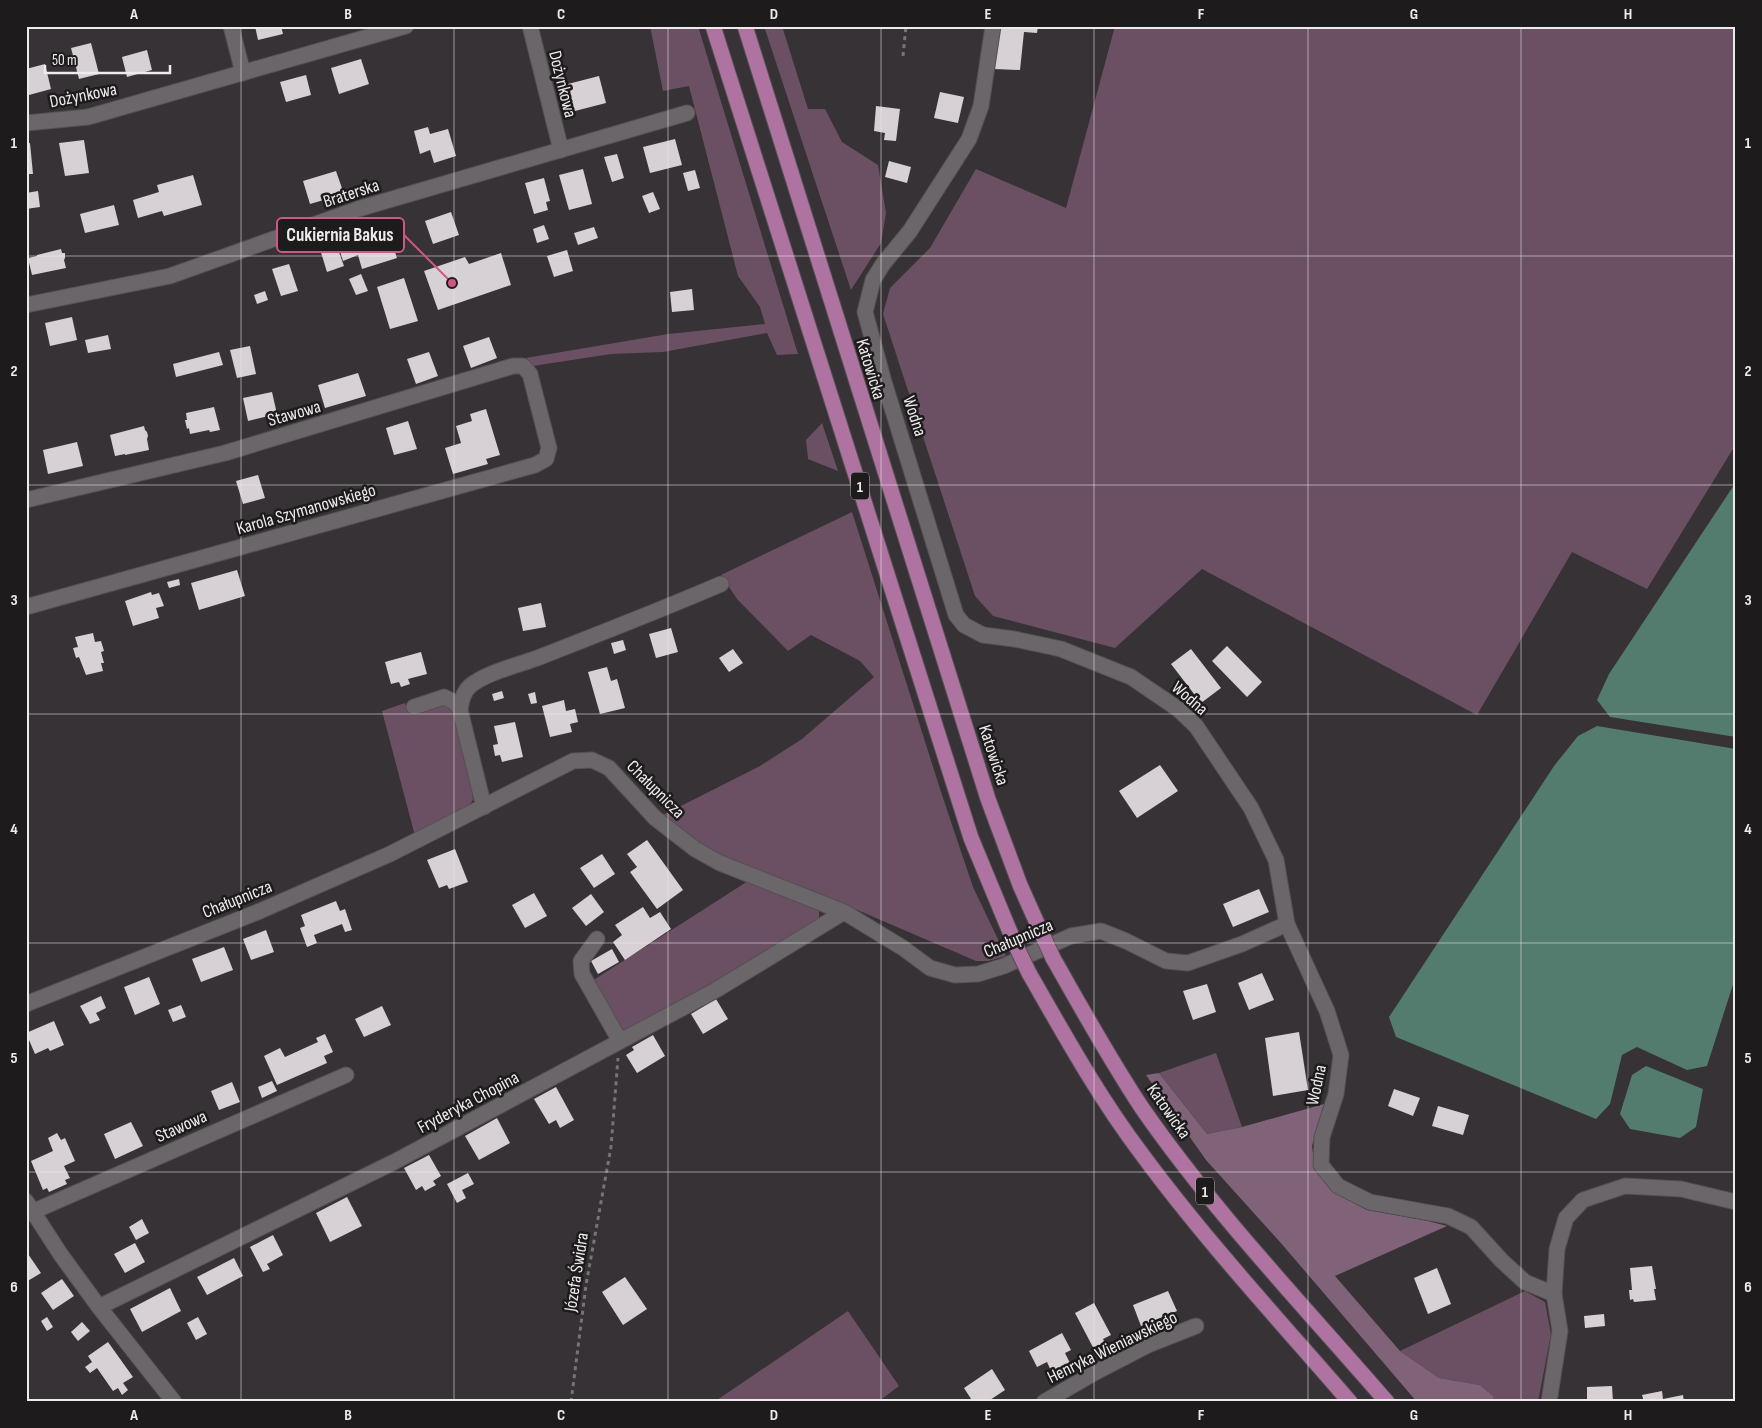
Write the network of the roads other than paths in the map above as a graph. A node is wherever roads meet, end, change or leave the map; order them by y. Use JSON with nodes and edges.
{"nodes":[{"id":1,"x":231,"y":26,"type":"edge"},
{"id":2,"x":406,"y":26,"type":"edge"},
{"id":3,"x":530,"y":26,"type":"edge"},
{"id":4,"x":714,"y":26,"type":"edge"},
{"id":5,"x":745,"y":26,"type":"edge"},
{"id":6,"x":993,"y":26,"type":"edge"},
{"id":7,"x":243,"y":73,"type":"junction"},
{"id":8,"x":687,"y":113,"type":"dead end"},
{"id":9,"x":26,"y":124,"type":"edge"},
{"id":10,"x":561,"y":150,"type":"junction"},
{"id":11,"x":26,"y":305,"type":"edge"},
{"id":12,"x":540,"y":411,"type":"joint"},
{"id":13,"x":26,"y":500,"type":"edge"},
{"id":14,"x":721,"y":584,"type":"dead end"},
{"id":15,"x":26,"y":607,"type":"edge"},
{"id":16,"x":468,"y":687,"type":"junction"},
{"id":17,"x":444,"y":697,"type":"junction"},
{"id":18,"x":414,"y":707,"type":"dead end"},
{"id":19,"x":460,"y":710,"type":"junction"},
{"id":20,"x":484,"y":807,"type":"junction"},
{"id":21,"x":844,"y":912,"type":"junction"},
{"id":22,"x":1287,"y":924,"type":"junction"},
{"id":23,"x":596,"y":939,"type":"dead end"},
{"id":24,"x":26,"y":1004,"type":"edge"},
{"id":25,"x":620,"y":1041,"type":"junction"},
{"id":26,"x":346,"y":1075,"type":"dead end"},
{"id":27,"x":1736,"y":1202,"type":"edge"},
{"id":28,"x":29,"y":1206,"type":"edge"},
{"id":29,"x":1554,"y":1294,"type":"junction"},
{"id":30,"x":99,"y":1307,"type":"junction"},
{"id":31,"x":1196,"y":1326,"type":"dead end"},
{"id":32,"x":174,"y":1402,"type":"edge"},
{"id":33,"x":1044,"y":1402,"type":"edge"},
{"id":34,"x":1350,"y":1402,"type":"edge"},
{"id":35,"x":1387,"y":1402,"type":"edge"},
{"id":36,"x":1549,"y":1402,"type":"edge"}],
"edges":[{"from":1,"to":7,"type":"street"},
{"from":2,"to":7,"type":"street","name":"Dożynkowa"},
{"from":3,"to":10,"type":"street","name":"Dożynkowa"},
{"from":4,"to":34,"type":"main road","number":"1","bridge":true},
{"from":5,"to":35,"type":"main road","name":"Katowicka","number":"1","bridge":true},
{"from":6,"to":22,"type":"street","name":"Wodna"},
{"from":7,"to":9,"type":"street","name":"Dożynkowa"},
{"from":8,"to":10,"type":"street","name":"Braterska"},
{"from":10,"to":11,"type":"street","name":"Braterska"},
{"from":12,"to":13,"type":"street","name":"Stawowa"},
{"from":12,"to":15,"type":"street","name":"Karola Szymanowskiego"},
{"from":14,"to":16,"type":"street"},
{"from":16,"to":17,"type":"street"},
{"from":16,"to":19,"type":"street"},
{"from":17,"to":18,"type":"street"},
{"from":17,"to":19,"type":"street"},
{"from":19,"to":20,"type":"street"},
{"from":20,"to":21,"type":"street","name":"Chałupnicza"},
{"from":20,"to":24,"type":"street","name":"Chałupnicza"},
{"from":21,"to":22,"type":"street","name":"Chałupnicza"},
{"from":21,"to":25,"type":"street","name":"Fryderyka Chopina"},
{"from":22,"to":29,"type":"street","name":"Wodna"},
{"from":23,"to":25,"type":"street"},
{"from":25,"to":30,"type":"street","name":"Fryderyka Chopina"},
{"from":26,"to":28,"type":"street","name":"Stawowa"},
{"from":27,"to":29,"type":"street"},
{"from":28,"to":30,"type":"street","name":"Stawowa"},
{"from":29,"to":36,"type":"street"},
{"from":30,"to":32,"type":"street","name":"Stawowa"},
{"from":31,"to":33,"type":"street","name":"Henryka Wieniawskiego"}]}
